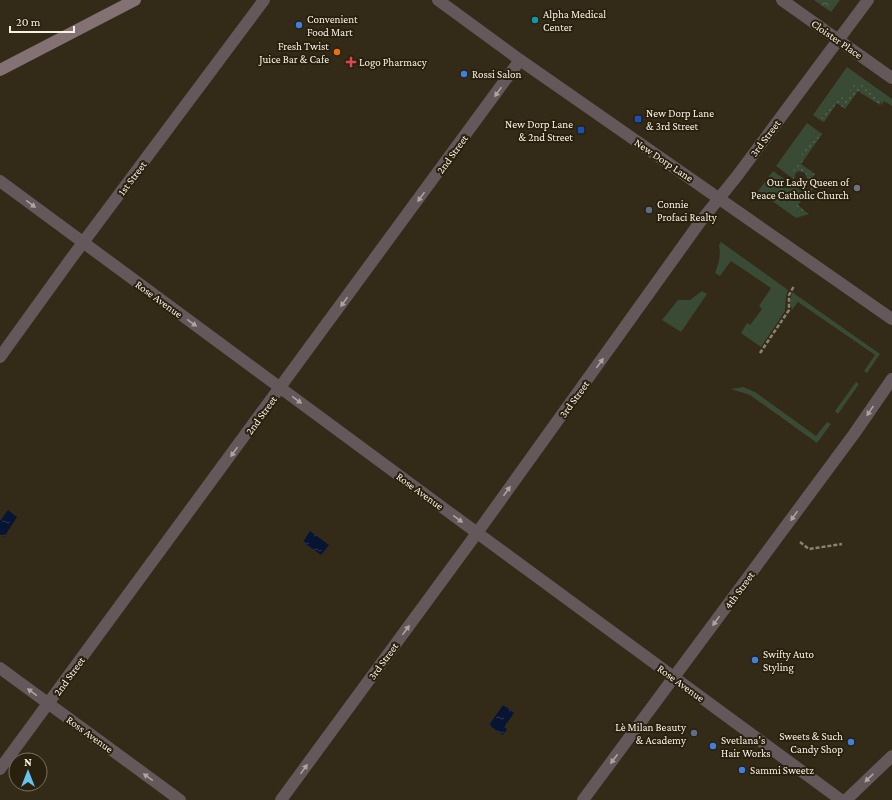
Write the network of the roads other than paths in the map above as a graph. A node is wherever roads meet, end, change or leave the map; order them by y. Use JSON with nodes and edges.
{"nodes":[{"id":1,"x":135,"y":0,"type":"edge"},
{"id":2,"x":264,"y":0,"type":"edge"},
{"id":3,"x":438,"y":0,"type":"edge"},
{"id":4,"x":782,"y":0,"type":"edge"},
{"id":5,"x":868,"y":0,"type":"edge"},
{"id":6,"x":838,"y":40,"type":"junction"},
{"id":7,"x":520,"y":60,"type":"junction"},
{"id":8,"x":0,"y":70,"type":"edge"},
{"id":9,"x":892,"y":78,"type":"edge"},
{"id":10,"x":0,"y":181,"type":"edge"},
{"id":11,"x":720,"y":198,"type":"junction"},
{"id":12,"x":83,"y":243,"type":"junction"},
{"id":13,"x":892,"y":319,"type":"edge"},
{"id":14,"x":0,"y":357,"type":"edge"},
{"id":15,"x":892,"y":379,"type":"edge"},
{"id":16,"x":280,"y":388,"type":"junction"},
{"id":17,"x":477,"y":533,"type":"junction"},
{"id":18,"x":0,"y":668,"type":"edge"},
{"id":19,"x":674,"y":678,"type":"junction"},
{"id":20,"x":48,"y":704,"type":"junction"},
{"id":21,"x":892,"y":756,"type":"edge"},
{"id":22,"x":0,"y":769,"type":"edge"},
{"id":23,"x":180,"y":800,"type":"edge"},
{"id":24,"x":281,"y":800,"type":"edge"},
{"id":25,"x":583,"y":800,"type":"edge"},
{"id":26,"x":841,"y":800,"type":"edge"},
{"id":27,"x":846,"y":800,"type":"edge"}],
"edges":[{"from":1,"to":8,"type":"main road"},
{"from":2,"to":12,"type":"street","name":"1st Street"},
{"from":3,"to":7,"type":"street","name":"New Dorp Lane"},
{"from":4,"to":6,"type":"street","name":"Cloister Place"},
{"from":5,"to":6,"type":"street","name":"3rd Street"},
{"from":6,"to":9,"type":"street","name":"Cloister Place"},
{"from":6,"to":11,"type":"street","name":"3rd Street"},
{"from":7,"to":11,"type":"street","name":"New Dorp Lane"},
{"from":7,"to":16,"type":"street","name":"2nd Street","one_way":true},
{"from":10,"to":12,"type":"street","name":"Rose Avenue","one_way":true},
{"from":11,"to":13,"type":"street","name":"New Dorp Lane"},
{"from":17,"to":11,"type":"street","name":"3rd Street","one_way":true},
{"from":12,"to":14,"type":"street","name":"1st Street"},
{"from":12,"to":16,"type":"street","name":"Rose Avenue","one_way":true},
{"from":15,"to":19,"type":"street","name":"4th Street","one_way":true},
{"from":16,"to":17,"type":"street","name":"Rose Avenue","one_way":true},
{"from":16,"to":20,"type":"street","name":"2nd Street","one_way":true},
{"from":17,"to":19,"type":"street","name":"Rose Avenue"},
{"from":24,"to":17,"type":"street","name":"3rd Street","one_way":true},
{"from":20,"to":18,"type":"street","name":"Ross Avenue","one_way":true},
{"from":19,"to":25,"type":"street","name":"4th Street","one_way":true},
{"from":19,"to":26,"type":"street","name":"Rose Avenue"},
{"from":20,"to":22,"type":"street","name":"2nd Street"},
{"from":23,"to":20,"type":"street","name":"Ross Avenue","one_way":true},
{"from":21,"to":27,"type":"street","one_way":true}]}
